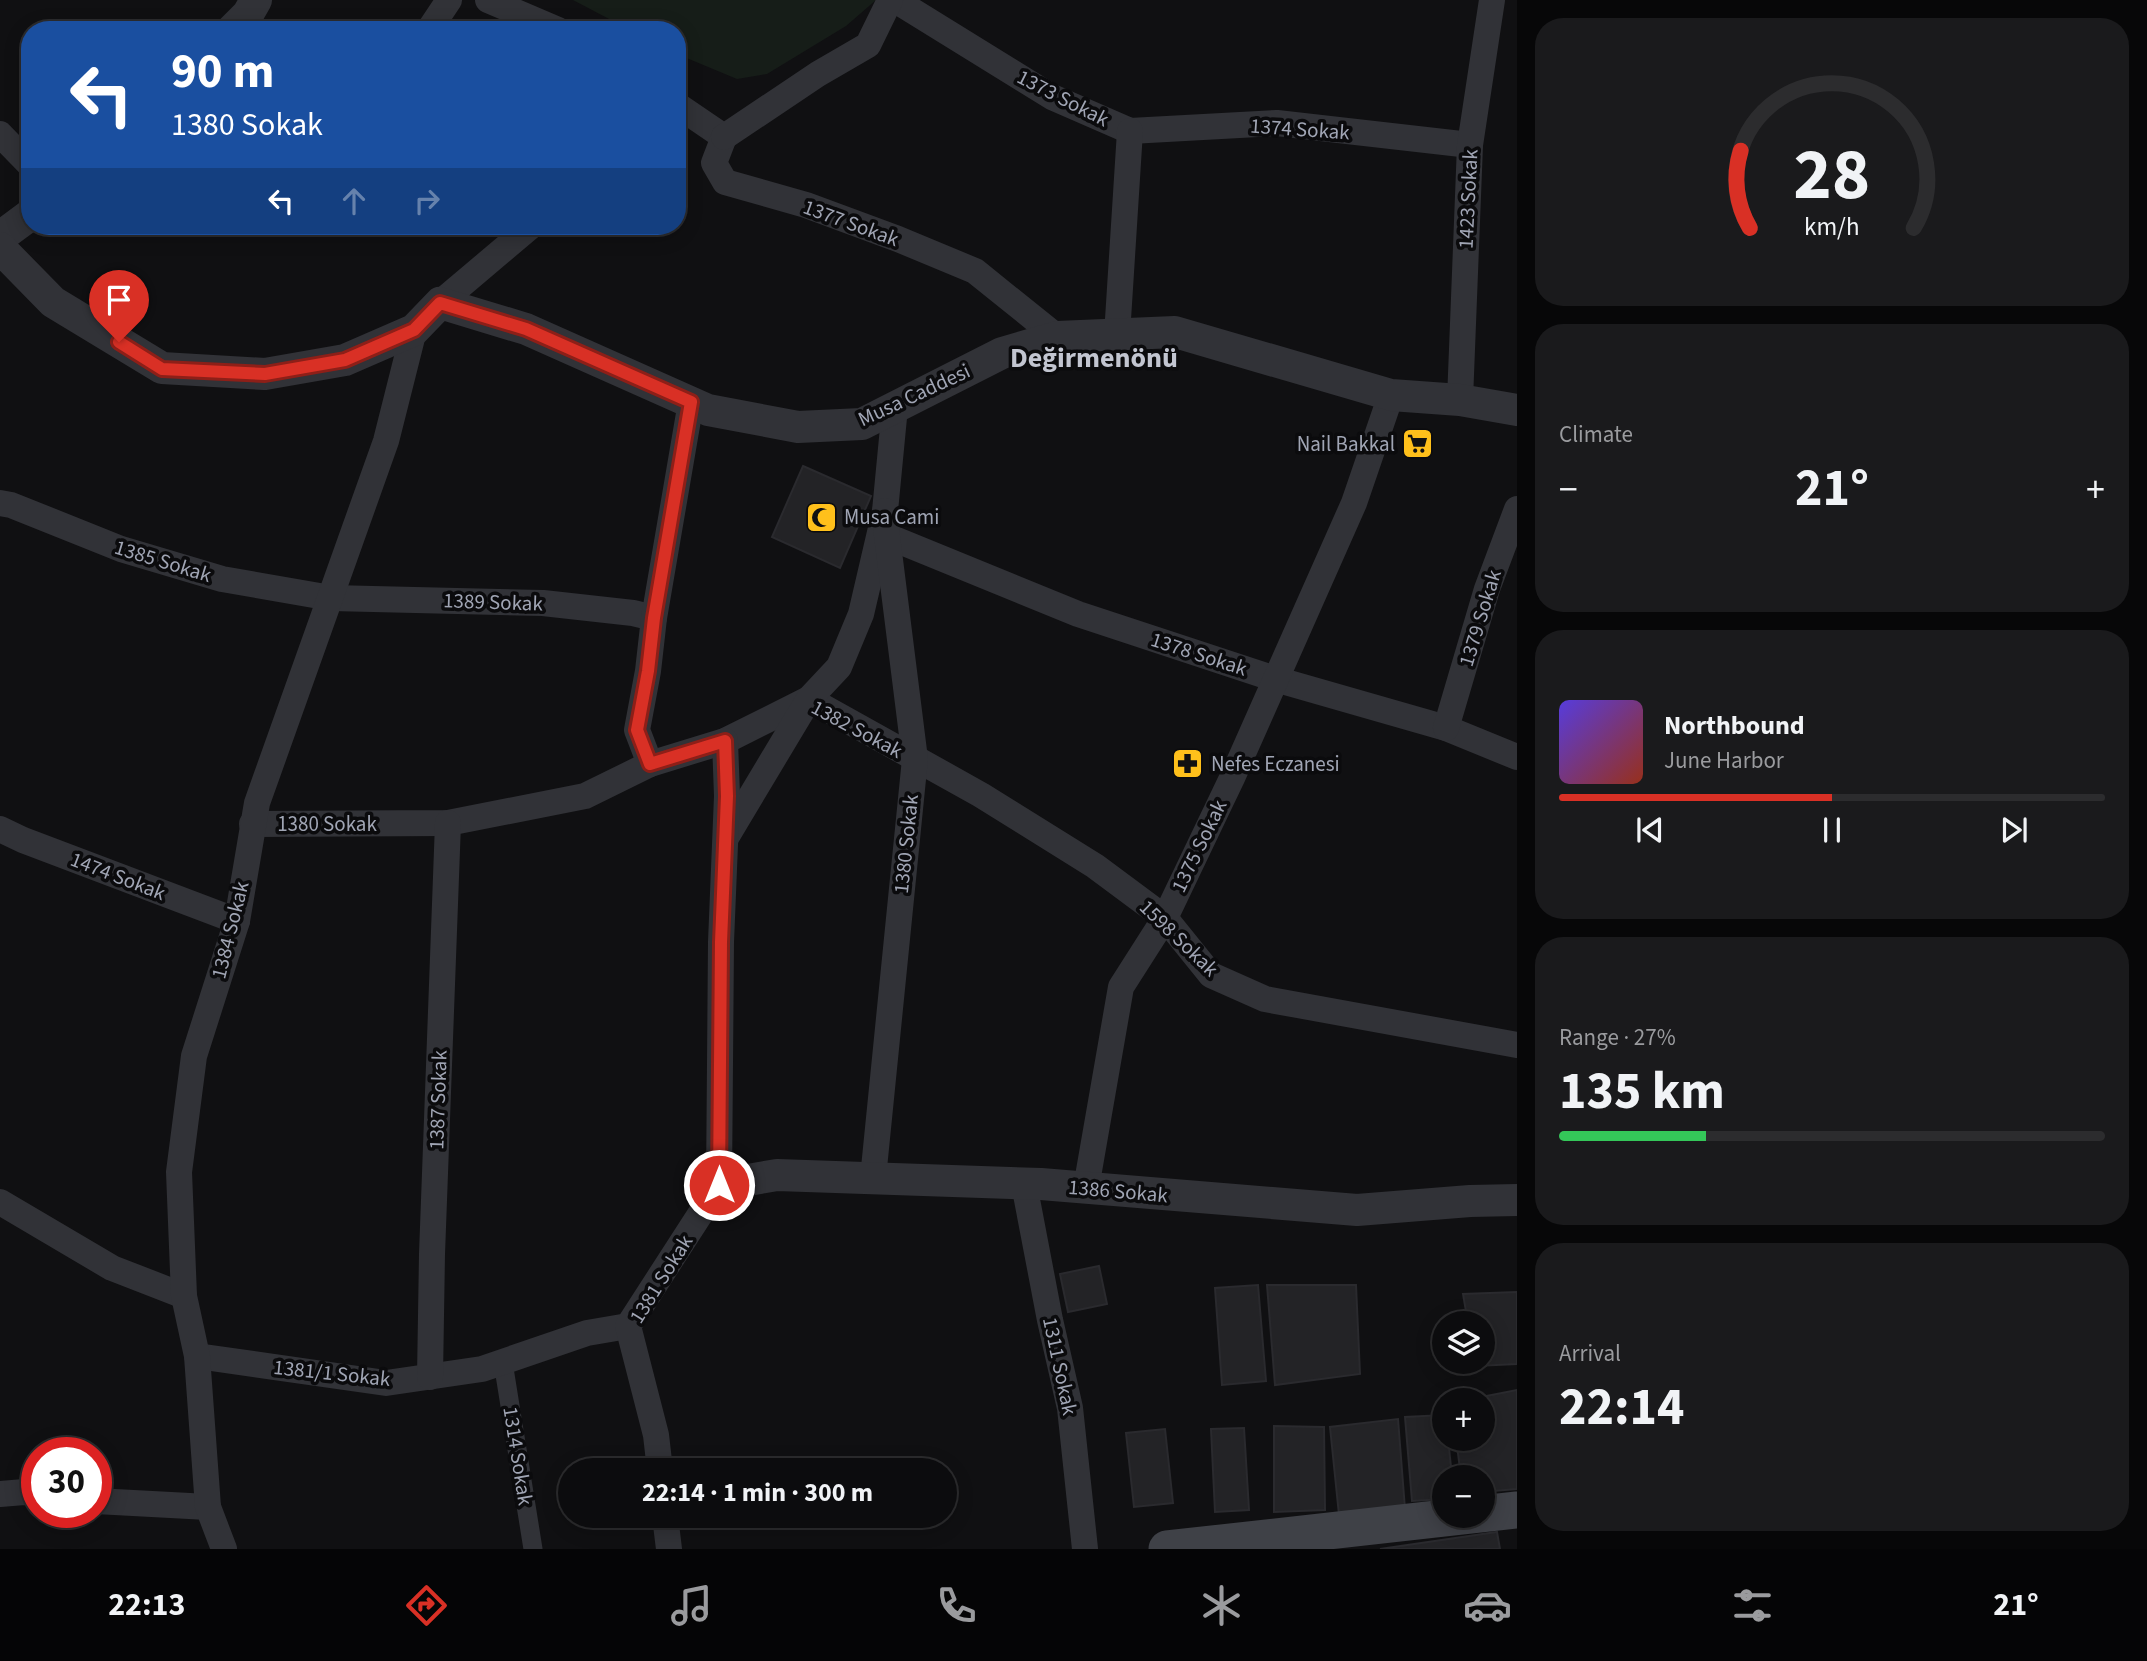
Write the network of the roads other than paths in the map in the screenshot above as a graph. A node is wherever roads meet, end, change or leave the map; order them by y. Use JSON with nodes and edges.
{"nodes":[{"id":1,"x":256,"y":0,"type":"edge"},
{"id":2,"x":449,"y":0,"type":"edge"},
{"id":3,"x":488,"y":0,"type":"edge"},
{"id":4,"x":892,"y":0,"type":"edge"},
{"id":5,"x":1492,"y":0,"type":"edge"},
{"id":6,"x":241,"y":21,"type":"edge"},
{"id":7,"x":435,"y":21,"type":"edge"},
{"id":8,"x":537,"y":21,"type":"edge"},
{"id":9,"x":686,"y":111,"type":"edge"},
{"id":10,"x":1130,"y":131,"type":"junction"},
{"id":11,"x":0,"y":134,"type":"edge"},
{"id":12,"x":724,"y":137,"type":"junction"},
{"id":13,"x":1469,"y":145,"type":"junction"},
{"id":14,"x":21,"y":156,"type":"edge"},
{"id":15,"x":21,"y":222,"type":"edge"},
{"id":16,"x":520,"y":235,"type":"edge"},
{"id":17,"x":0,"y":237,"type":"edge"},
{"id":18,"x":0,"y":248,"type":"edge"},
{"id":19,"x":440,"y":303,"type":"junction"},
{"id":20,"x":414,"y":330,"type":"junction"},
{"id":21,"x":1117,"y":335,"type":"junction"},
{"id":22,"x":1057,"y":337,"type":"junction"},
{"id":23,"x":1391,"y":395,"type":"junction"},
{"id":24,"x":1460,"y":400,"type":"junction"},
{"id":25,"x":691,"y":402,"type":"junction"},
{"id":26,"x":895,"y":408,"type":"junction"},
{"id":27,"x":1517,"y":410,"type":"edge"},
{"id":28,"x":0,"y":503,"type":"edge"},
{"id":29,"x":1517,"y":509,"type":"edge"},
{"id":30,"x":886,"y":524,"type":"junction"},
{"id":31,"x":331,"y":598,"type":"junction"},
{"id":32,"x":654,"y":618,"type":"junction"},
{"id":33,"x":1275,"y":679,"type":"junction"},
{"id":34,"x":809,"y":699,"type":"junction"},
{"id":35,"x":1446,"y":728,"type":"junction"},
{"id":36,"x":725,"y":741,"type":"junction"},
{"id":37,"x":1517,"y":757,"type":"edge"},
{"id":38,"x":915,"y":760,"type":"junction"},
{"id":39,"x":650,"y":764,"type":"junction"},
{"id":40,"x":448,"y":823,"type":"junction"},
{"id":41,"x":252,"y":824,"type":"junction"},
{"id":42,"x":0,"y":829,"type":"edge"},
{"id":43,"x":725,"y":840,"type":"junction"},
{"id":44,"x":1165,"y":918,"type":"junction"},
{"id":45,"x":237,"y":920,"type":"junction"},
{"id":46,"x":1517,"y":1045,"type":"edge"},
{"id":47,"x":873,"y":1178,"type":"junction"},
{"id":48,"x":1024,"y":1184,"type":"junction"},
{"id":49,"x":719,"y":1185,"type":"junction"},
{"id":50,"x":1086,"y":1188,"type":"junction"},
{"id":51,"x":1517,"y":1200,"type":"edge"},
{"id":52,"x":0,"y":1202,"type":"edge"},
{"id":53,"x":184,"y":1296,"type":"junction"},
{"id":54,"x":628,"y":1326,"type":"junction"},
{"id":55,"x":197,"y":1356,"type":"junction"},
{"id":56,"x":503,"y":1362,"type":"junction"},
{"id":57,"x":430,"y":1377,"type":"junction"},
{"id":58,"x":659,"y":1458,"type":"edge"},
{"id":59,"x":21,"y":1492,"type":"edge"},
{"id":60,"x":0,"y":1494,"type":"edge"},
{"id":61,"x":112,"y":1502,"type":"edge"},
{"id":62,"x":208,"y":1507,"type":"junction"},
{"id":63,"x":1517,"y":1510,"type":"edge"},
{"id":64,"x":666,"y":1528,"type":"edge"},
{"id":65,"x":224,"y":1549,"type":"edge"},
{"id":66,"x":533,"y":1549,"type":"edge"},
{"id":67,"x":669,"y":1549,"type":"edge"},
{"id":68,"x":1085,"y":1549,"type":"edge"},
{"id":69,"x":1167,"y":1549,"type":"edge"}],
"edges":[{"from":1,"to":6,"type":"street"},
{"from":2,"to":7,"type":"street"},
{"from":3,"to":8,"type":"street"},
{"from":4,"to":10,"type":"street","name":"1373 Sokak"},
{"from":4,"to":12,"type":"street"},
{"from":5,"to":13,"type":"street","name":"1423 Sokak"},
{"from":9,"to":12,"type":"street"},
{"from":10,"to":13,"type":"street","name":"1374 Sokak"},
{"from":10,"to":21,"type":"street","name":"1373 Sokak"},
{"from":11,"to":14,"type":"street"},
{"from":12,"to":22,"type":"street","name":"1377 Sokak"},
{"from":13,"to":24,"type":"street","name":"1423 Sokak"},
{"from":15,"to":17,"type":"street"},
{"from":16,"to":19,"type":"street"},
{"from":18,"to":20,"type":"street"},
{"from":19,"to":20,"type":"street"},
{"from":19,"to":25,"type":"street","name":"Musa Caddesi"},
{"from":20,"to":31,"type":"street","name":"1384 Sokak"},
{"from":21,"to":22,"type":"street","name":"Musa Caddesi"},
{"from":21,"to":23,"type":"street","name":"Musa Caddesi"},
{"from":22,"to":26,"type":"street","name":"Musa Caddesi"},
{"from":23,"to":24,"type":"street","name":"Musa Caddesi"},
{"from":23,"to":33,"type":"street","name":"1375 Sokak"},
{"from":24,"to":27,"type":"street","name":"Musa Caddesi"},
{"from":25,"to":26,"type":"street","name":"Musa Caddesi"},
{"from":25,"to":32,"type":"street"},
{"from":26,"to":30,"type":"street","name":"1380 Sokak"},
{"from":28,"to":31,"type":"street","name":"1385 Sokak"},
{"from":29,"to":35,"type":"street","name":"1379 Sokak"},
{"from":30,"to":33,"type":"street","name":"1378 Sokak"},
{"from":30,"to":34,"type":"street","name":"1380 Sokak"},
{"from":30,"to":38,"type":"street","name":"1380 Sokak"},
{"from":31,"to":32,"type":"street","name":"1389 Sokak"},
{"from":31,"to":41,"type":"street","name":"1384 Sokak"},
{"from":32,"to":39,"type":"street"},
{"from":33,"to":35,"type":"street","name":"1378 Sokak"},
{"from":33,"to":44,"type":"street","name":"1375 Sokak"},
{"from":34,"to":36,"type":"street","name":"1382 Sokak"},
{"from":34,"to":38,"type":"street","name":"1382 Sokak"},
{"from":34,"to":43,"type":"street"},
{"from":35,"to":37,"type":"street","name":"1378 Sokak"},
{"from":36,"to":39,"type":"street","name":"1380 Sokak"},
{"from":36,"to":43,"type":"street"},
{"from":38,"to":44,"type":"street","name":"1598 Sokak"},
{"from":38,"to":47,"type":"street","name":"1380 Sokak"},
{"from":39,"to":40,"type":"street","name":"1380 Sokak"},
{"from":40,"to":41,"type":"street","name":"1380 Sokak"},
{"from":40,"to":57,"type":"street","name":"1387 Sokak"},
{"from":41,"to":45,"type":"street","name":"1384 Sokak"},
{"from":42,"to":45,"type":"street","name":"1474 Sokak"},
{"from":43,"to":49,"type":"street"},
{"from":44,"to":46,"type":"street","name":"1598 Sokak"},
{"from":44,"to":50,"type":"street","name":"1375 Sokak"},
{"from":45,"to":53,"type":"street","name":"1384 Sokak"},
{"from":47,"to":48,"type":"street","name":"1386 Sokak"},
{"from":47,"to":49,"type":"street","name":"1386 Sokak"},
{"from":48,"to":50,"type":"street","name":"1386 Sokak"},
{"from":48,"to":68,"type":"street","name":"1311 Sokak"},
{"from":49,"to":54,"type":"street","name":"1381 Sokak"},
{"from":50,"to":51,"type":"street","name":"1386 Sokak"},
{"from":52,"to":53,"type":"street"},
{"from":53,"to":55,"type":"street","name":"1384 Sokak"},
{"from":54,"to":56,"type":"street","name":"1381/1 Sokak"},
{"from":54,"to":58,"type":"street","name":"1381 Sokak"},
{"from":55,"to":57,"type":"street","name":"1381/1 Sokak"},
{"from":55,"to":62,"type":"street","name":"1384 Sokak"},
{"from":56,"to":57,"type":"street","name":"1381/1 Sokak"},
{"from":56,"to":66,"type":"street","name":"1314 Sokak"},
{"from":59,"to":60,"type":"street"},
{"from":61,"to":62,"type":"street"},
{"from":62,"to":65,"type":"street","name":"1384 Sokak"},
{"from":63,"to":69,"type":"main road"},
{"from":64,"to":67,"type":"street"}]}
